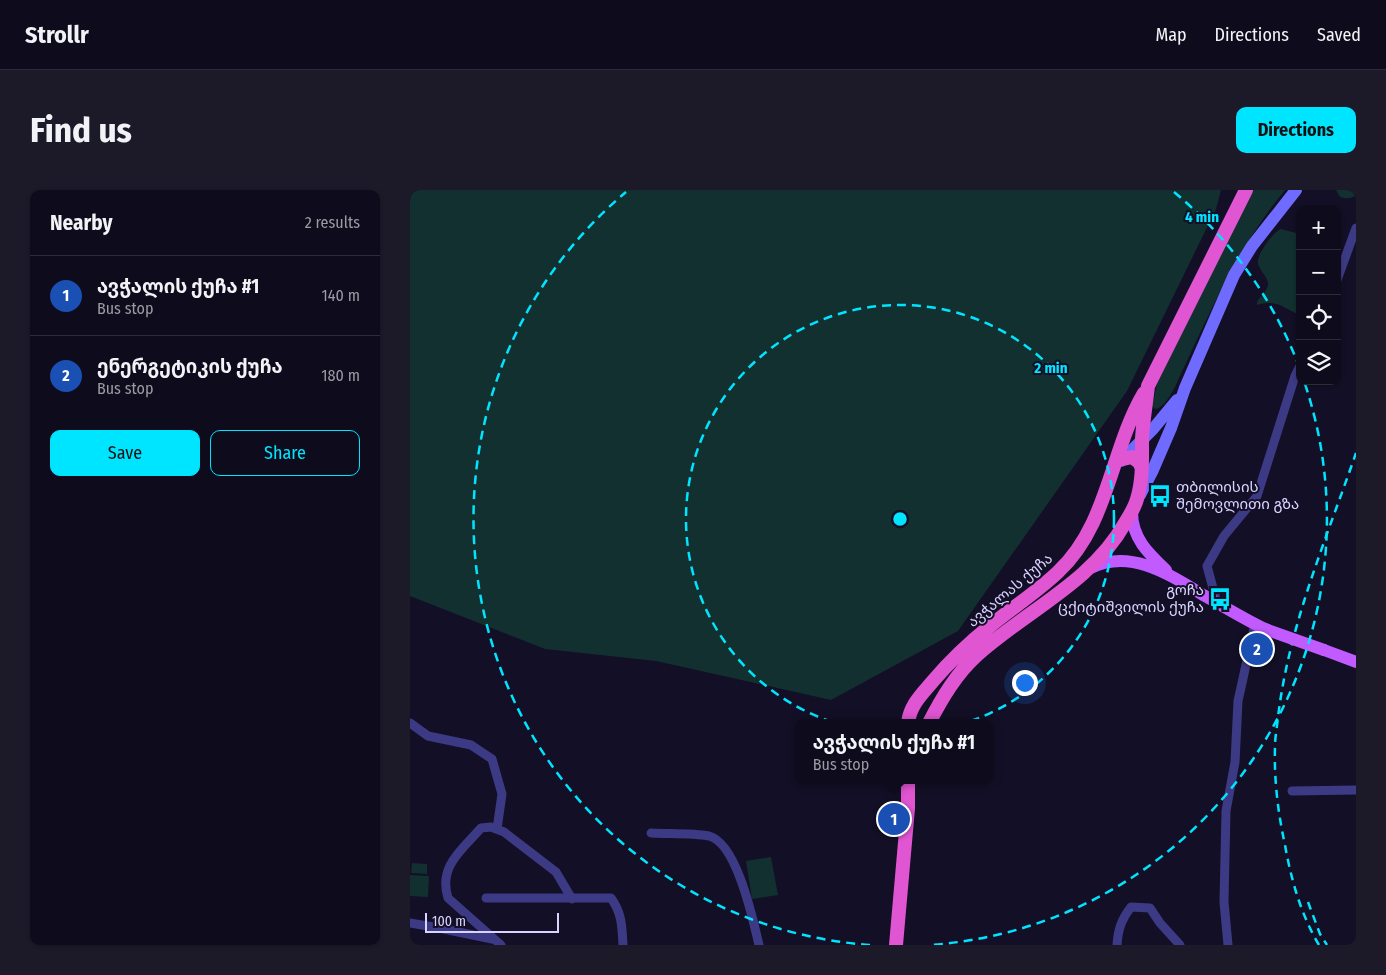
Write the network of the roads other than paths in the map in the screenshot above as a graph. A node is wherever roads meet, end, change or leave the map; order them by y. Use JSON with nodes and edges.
{"nodes":[{"id":1,"x":1246,"y":190,"type":"edge"},
{"id":2,"x":1296,"y":190,"type":"edge"},
{"id":3,"x":1356,"y":228,"type":"edge"},
{"id":4,"x":1341,"y":269,"type":"edge"},
{"id":5,"x":1296,"y":374,"type":"edge"},
{"id":6,"x":1148,"y":386,"type":"junction"},
{"id":7,"x":1185,"y":388,"type":"junction"},
{"id":8,"x":1146,"y":404,"type":"junction"},
{"id":9,"x":1166,"y":416,"type":"junction"},
{"id":10,"x":1142,"y":441,"type":"junction"},
{"id":11,"x":1123,"y":459,"type":"junction"},
{"id":12,"x":1142,"y":468,"type":"junction"},
{"id":13,"x":1112,"y":475,"type":"junction"},
{"id":14,"x":1137,"y":498,"type":"junction"},
{"id":15,"x":1132,"y":512,"type":"junction"},
{"id":16,"x":1091,"y":568,"type":"junction"},
{"id":17,"x":1174,"y":577,"type":"junction"},
{"id":18,"x":1217,"y":603,"type":"junction"},
{"id":19,"x":1260,"y":627,"type":"junction"},
{"id":20,"x":1356,"y":662,"type":"edge"},
{"id":21,"x":919,"y":719,"type":"edge"},
{"id":22,"x":923,"y":719,"type":"edge"},
{"id":23,"x":410,"y":723,"type":"edge"},
{"id":24,"x":908,"y":784,"type":"edge"},
{"id":25,"x":913,"y":784,"type":"edge"},
{"id":26,"x":1356,"y":790,"type":"edge"},
{"id":27,"x":1292,"y":791,"type":"dead end"},
{"id":28,"x":908,"y":808,"type":"junction"},
{"id":29,"x":497,"y":829,"type":"junction"},
{"id":30,"x":651,"y":833,"type":"dead end"},
{"id":31,"x":486,"y":898,"type":"dead end"},
{"id":32,"x":572,"y":899,"type":"junction"},
{"id":33,"x":410,"y":923,"type":"edge"},
{"id":34,"x":501,"y":945,"type":"edge"},
{"id":35,"x":623,"y":945,"type":"edge"},
{"id":36,"x":759,"y":945,"type":"edge"},
{"id":37,"x":896,"y":945,"type":"edge"},
{"id":38,"x":1117,"y":945,"type":"edge"},
{"id":39,"x":1180,"y":945,"type":"edge"},
{"id":40,"x":1228,"y":945,"type":"edge"}],
"edges":[{"from":1,"to":6,"type":"highway","name":"ავჭალას ქუჩა"},
{"from":2,"to":7,"type":"main road"},
{"from":3,"to":4,"type":"street"},
{"from":5,"to":18,"type":"street"},
{"from":6,"to":8,"type":"highway","name":"ავჭალას ქუჩა"},
{"from":6,"to":13,"type":"highway","name":"ავჭალას ქუჩა"},
{"from":7,"to":9,"type":"main road"},
{"from":7,"to":14,"type":"main road"},
{"from":8,"to":9,"type":"main road"},
{"from":8,"to":10,"type":"highway","name":"ავჭალას ქუჩა"},
{"from":9,"to":10,"type":"main road"},
{"from":10,"to":11,"type":"main road"},
{"from":10,"to":12,"type":"highway","name":"ავჭალას ქუჩა"},
{"from":11,"to":12,"type":"highway"},
{"from":11,"to":13,"type":"main road"},
{"from":12,"to":14,"type":"highway","name":"ავჭალას ქუჩა"},
{"from":13,"to":21,"type":"highway","name":"ავჭალას ქუჩა"},
{"from":14,"to":15,"type":"highway","name":"ავჭალას ქუჩა"},
{"from":15,"to":16,"type":"highway","name":"ავჭალას ქუჩა"},
{"from":15,"to":17,"type":"main road"},
{"from":16,"to":17,"type":"main road"},
{"from":16,"to":22,"type":"highway","name":"ავჭალას ქუჩა"},
{"from":17,"to":18,"type":"main road"},
{"from":18,"to":19,"type":"main road"},
{"from":19,"to":20,"type":"main road","bridge":true},
{"from":19,"to":40,"type":"street"},
{"from":23,"to":29,"type":"street"},
{"from":24,"to":28,"type":"highway"},
{"from":25,"to":28,"type":"highway"},
{"from":26,"to":27,"type":"street"},
{"from":28,"to":37,"type":"highway"},
{"from":29,"to":32,"type":"street"},
{"from":29,"to":34,"type":"street"},
{"from":30,"to":36,"type":"street"},
{"from":31,"to":32,"type":"street"},
{"from":32,"to":35,"type":"street"},
{"from":33,"to":34,"type":"street"},
{"from":38,"to":39,"type":"street"}]}
